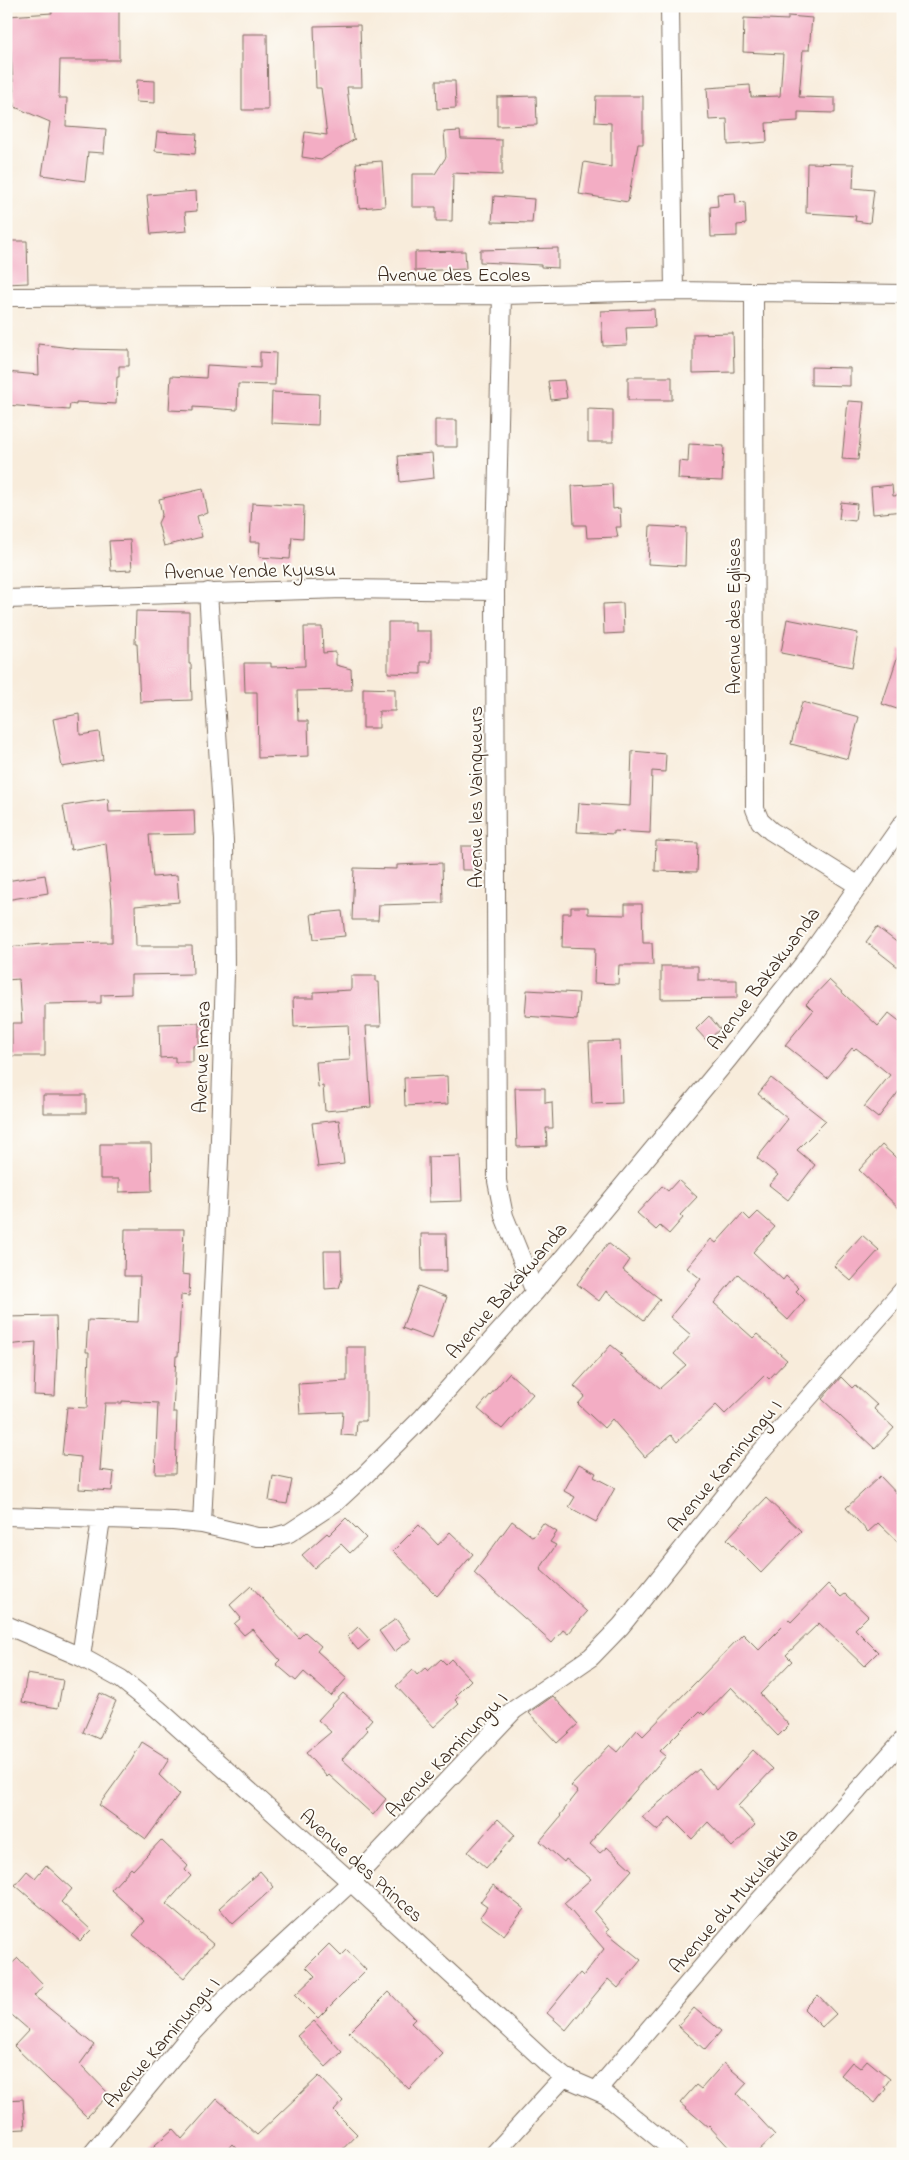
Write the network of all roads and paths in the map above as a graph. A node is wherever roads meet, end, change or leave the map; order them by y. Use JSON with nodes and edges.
{"nodes":[{"id":1,"x":670,"y":6,"type":"edge"},
{"id":2,"x":674,"y":291,"type":"junction"},
{"id":3,"x":754,"y":292,"type":"junction"},
{"id":4,"x":903,"y":294,"type":"edge"},
{"id":5,"x":502,"y":296,"type":"junction"},
{"id":6,"x":6,"y":297,"type":"edge"},
{"id":7,"x":495,"y":591,"type":"junction"},
{"id":8,"x":208,"y":592,"type":"junction"},
{"id":9,"x":6,"y":599,"type":"edge"},
{"id":10,"x":903,"y":823,"type":"edge"},
{"id":11,"x":859,"y":886,"type":"junction"},
{"id":12,"x":903,"y":1290,"type":"edge"},
{"id":13,"x":536,"y":1292,"type":"junction"},
{"id":14,"x":6,"y":1516,"type":"edge"},
{"id":15,"x":101,"y":1519,"type":"junction"},
{"id":16,"x":202,"y":1524,"type":"junction"},
{"id":17,"x":6,"y":1625,"type":"edge"},
{"id":18,"x":81,"y":1657,"type":"junction"},
{"id":19,"x":903,"y":1740,"type":"edge"},
{"id":20,"x":351,"y":1882,"type":"junction"},
{"id":21,"x":564,"y":2077,"type":"junction"},
{"id":22,"x":597,"y":2090,"type":"junction"},
{"id":23,"x":92,"y":2154,"type":"edge"},
{"id":24,"x":494,"y":2154,"type":"edge"},
{"id":25,"x":678,"y":2154,"type":"edge"}],
"edges":[{"from":1,"to":2,"type":"street"},
{"from":2,"to":3,"type":"street","name":"Avenue des Ecoles"},
{"from":2,"to":5,"type":"street","name":"Avenue des Ecoles"},
{"from":3,"to":4,"type":"street","name":"Avenue des Ecoles"},
{"from":3,"to":11,"type":"street","name":"Avenue des Eglises"},
{"from":5,"to":6,"type":"street","name":"Avenue des Ecoles"},
{"from":5,"to":7,"type":"street","name":"Avenue les Vainqueurs"},
{"from":7,"to":8,"type":"street","name":"Avenue Yende Kyusu"},
{"from":7,"to":13,"type":"street","name":"Avenue les Vainqueurs"},
{"from":8,"to":9,"type":"street","name":"Avenue Yende Kyusu"},
{"from":8,"to":16,"type":"street","name":"Avenue Imara"},
{"from":10,"to":11,"type":"street","name":"Avenue Bakakwanda"},
{"from":11,"to":13,"type":"street","name":"Avenue Bakakwanda"},
{"from":12,"to":20,"type":"street","name":"Avenue Kaminungu I"},
{"from":13,"to":16,"type":"street","name":"Avenue Bakakwanda"},
{"from":14,"to":15,"type":"street","name":"Avenue Bakakwanda"},
{"from":15,"to":16,"type":"street","name":"Avenue Bakakwanda"},
{"from":15,"to":18,"type":"street"},
{"from":17,"to":18,"type":"street","name":"Avenue des Princes"},
{"from":18,"to":20,"type":"street","name":"Avenue des Princes"},
{"from":19,"to":22,"type":"street","name":"Avenue du Mukulakula"},
{"from":20,"to":21,"type":"street","name":"Avenue des Princes"},
{"from":20,"to":23,"type":"street","name":"Avenue Kaminungu I"},
{"from":21,"to":22,"type":"street","name":"Avenue des Princes"},
{"from":21,"to":24,"type":"street"},
{"from":22,"to":25,"type":"street","name":"Avenue des Princes"}]}
